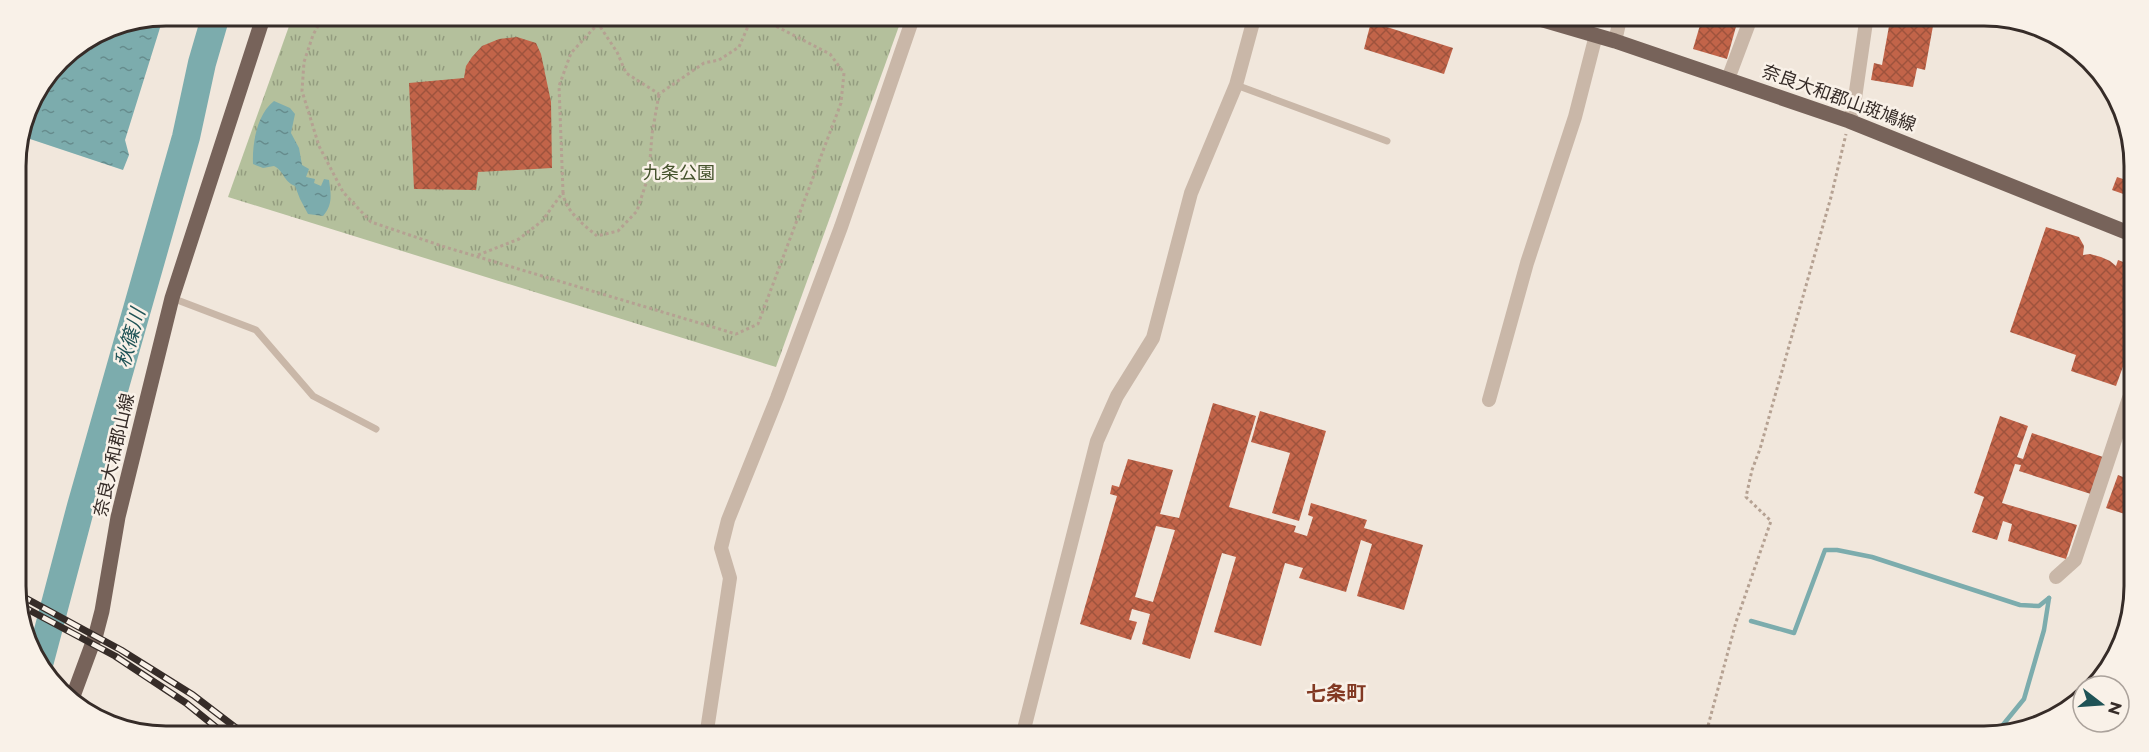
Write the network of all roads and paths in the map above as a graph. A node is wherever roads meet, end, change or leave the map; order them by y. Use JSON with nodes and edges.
{"nodes":[{"id":1,"x":260,"y":26,"type":"edge"},
{"id":2,"x":318,"y":26,"type":"edge"},
{"id":3,"x":594,"y":26,"type":"edge"},
{"id":4,"x":600,"y":26,"type":"edge"},
{"id":5,"x":748,"y":26,"type":"edge"},
{"id":6,"x":776,"y":26,"type":"edge"},
{"id":7,"x":910,"y":26,"type":"edge"},
{"id":8,"x":1252,"y":26,"type":"edge"},
{"id":9,"x":1564,"y":26,"type":"edge"},
{"id":10,"x":1618,"y":26,"type":"edge"},
{"id":11,"x":1748,"y":26,"type":"edge"},
{"id":12,"x":1865,"y":26,"type":"edge"},
{"id":13,"x":1596,"y":35,"type":"junction"},
{"id":14,"x":1615,"y":41,"type":"junction"},
{"id":15,"x":1728,"y":79,"type":"junction"},
{"id":16,"x":1236,"y":85,"type":"junction"},
{"id":17,"x":659,"y":94,"type":"junction"},
{"id":18,"x":1849,"y":121,"type":"junction"},
{"id":19,"x":1387,"y":141,"type":"dead end"},
{"id":20,"x":563,"y":192,"type":"junction"},
{"id":21,"x":2124,"y":231,"type":"edge"},
{"id":22,"x":476,"y":256,"type":"junction"},
{"id":23,"x":172,"y":298,"type":"junction"},
{"id":24,"x":1489,"y":399,"type":"dead end"},
{"id":25,"x":2124,"y":413,"type":"edge"},
{"id":26,"x":376,"y":429,"type":"dead end"},
{"id":27,"x":2056,"y":577,"type":"dead end"},
{"id":28,"x":74,"y":693,"type":"edge"},
{"id":29,"x":708,"y":726,"type":"edge"},
{"id":30,"x":1025,"y":726,"type":"edge"},
{"id":31,"x":1708,"y":726,"type":"edge"}],
"edges":[{"from":1,"to":23,"type":"main road","name":"奈良大和郡山線"},
{"from":2,"to":22,"type":"path"},
{"from":3,"to":20,"type":"path"},
{"from":4,"to":17,"type":"path"},
{"from":5,"to":17,"type":"path"},
{"from":6,"to":22,"type":"path"},
{"from":7,"to":29,"type":"street"},
{"from":8,"to":16,"type":"street"},
{"from":9,"to":13,"type":"main road","name":"奈良大和郡山斑鳩線"},
{"from":10,"to":14,"type":"street"},
{"from":11,"to":15,"type":"street"},
{"from":12,"to":18,"type":"street"},
{"from":13,"to":14,"type":"main road","name":"奈良大和郡山斑鳩線"},
{"from":13,"to":24,"type":"street"},
{"from":14,"to":15,"type":"main road","name":"奈良大和郡山斑鳩線"},
{"from":15,"to":18,"type":"main road","name":"奈良大和郡山斑鳩線"},
{"from":16,"to":19,"type":"lane"},
{"from":16,"to":30,"type":"street"},
{"from":17,"to":20,"type":"path"},
{"from":18,"to":21,"type":"main road","name":"奈良大和郡山斑鳩線"},
{"from":18,"to":31,"type":"path"},
{"from":20,"to":22,"type":"path"},
{"from":23,"to":26,"type":"lane"},
{"from":23,"to":28,"type":"main road","name":"奈良大和郡山線"},
{"from":25,"to":27,"type":"street"}]}
